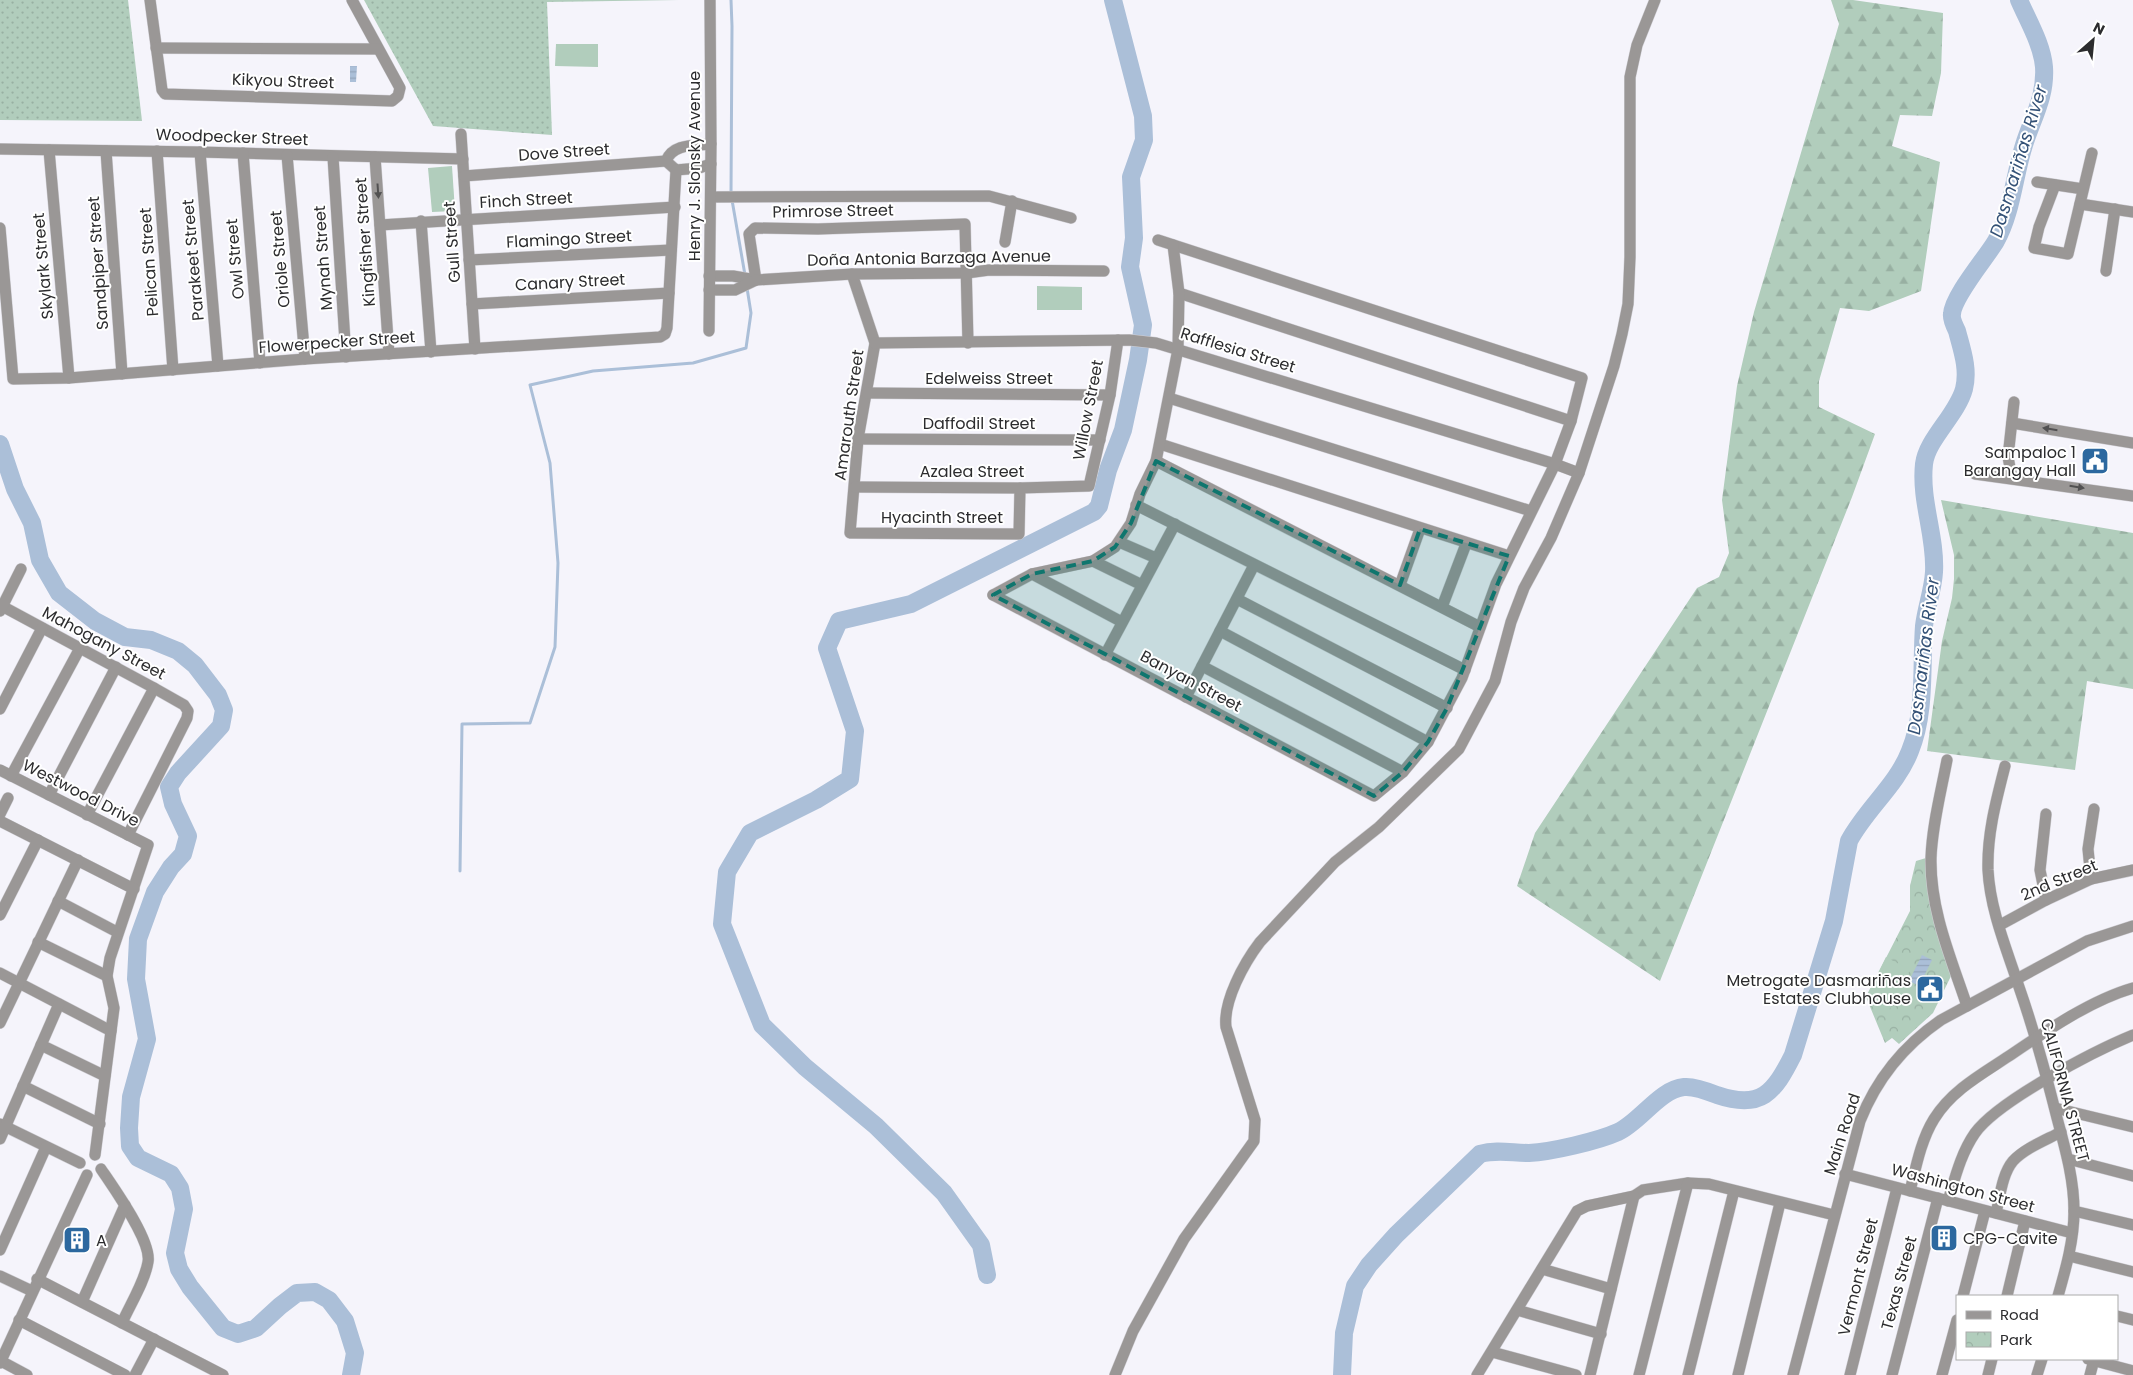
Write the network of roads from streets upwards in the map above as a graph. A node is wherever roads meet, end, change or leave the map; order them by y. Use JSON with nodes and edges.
{"nodes":[{"id":1,"x":150,"y":0,"type":"edge"},
{"id":2,"x":352,"y":0,"type":"edge"},
{"id":3,"x":710,"y":0,"type":"edge"},
{"id":4,"x":1655,"y":0,"type":"edge"},
{"id":5,"x":156,"y":48,"type":"junction"},
{"id":6,"x":378,"y":49,"type":"junction"},
{"id":7,"x":461,"y":134,"type":"dead end"},
{"id":8,"x":711,"y":144,"type":"junction"},
{"id":9,"x":0,"y":149,"type":"edge"},
{"id":10,"x":49,"y":150,"type":"junction"},
{"id":11,"x":106,"y":151,"type":"junction"},
{"id":12,"x":157,"y":151,"type":"junction"},
{"id":13,"x":200,"y":152,"type":"junction"},
{"id":14,"x":243,"y":153,"type":"junction"},
{"id":15,"x":2092,"y":153,"type":"dead end"},
{"id":16,"x":287,"y":155,"type":"junction"},
{"id":17,"x":333,"y":157,"type":"junction"},
{"id":18,"x":376,"y":157,"type":"junction"},
{"id":19,"x":463,"y":159,"type":"junction"},
{"id":20,"x":666,"y":161,"type":"junction"},
{"id":21,"x":711,"y":164,"type":"junction"},
{"id":22,"x":676,"y":170,"type":"junction"},
{"id":23,"x":464,"y":176,"type":"junction"},
{"id":24,"x":2036,"y":182,"type":"dead end"},
{"id":25,"x":2055,"y":185,"type":"junction"},
{"id":26,"x":2083,"y":189,"type":"junction"},
{"id":27,"x":711,"y":197,"type":"junction"},
{"id":28,"x":1012,"y":201,"type":"junction"},
{"id":29,"x":2080,"y":204,"type":"junction"},
{"id":30,"x":675,"y":207,"type":"junction"},
{"id":31,"x":2115,"y":210,"type":"junction"},
{"id":32,"x":2133,"y":212,"type":"edge"},
{"id":33,"x":1071,"y":218,"type":"dead end"},
{"id":34,"x":467,"y":220,"type":"junction"},
{"id":35,"x":421,"y":221,"type":"junction"},
{"id":36,"x":380,"y":225,"type":"junction"},
{"id":37,"x":0,"y":228,"type":"edge"},
{"id":38,"x":1158,"y":240,"type":"dead end"},
{"id":39,"x":1004,"y":242,"type":"dead end"},
{"id":40,"x":1173,"y":245,"type":"junction"},
{"id":41,"x":671,"y":250,"type":"junction"},
{"id":42,"x":469,"y":260,"type":"junction"},
{"id":43,"x":1104,"y":271,"type":"dead end"},
{"id":44,"x":967,"y":272,"type":"junction"},
{"id":45,"x":2106,"y":272,"type":"dead end"},
{"id":46,"x":852,"y":274,"type":"junction"},
{"id":47,"x":709,"y":276,"type":"junction"},
{"id":48,"x":756,"y":280,"type":"junction"},
{"id":49,"x":709,"y":290,"type":"junction"},
{"id":50,"x":669,"y":293,"type":"junction"},
{"id":51,"x":1179,"y":293,"type":"junction"},
{"id":52,"x":472,"y":304,"type":"junction"},
{"id":53,"x":709,"y":331,"type":"dead end"},
{"id":54,"x":1124,"y":340,"type":"junction"},
{"id":55,"x":968,"y":343,"type":"junction"},
{"id":56,"x":875,"y":344,"type":"junction"},
{"id":57,"x":475,"y":348,"type":"junction"},
{"id":58,"x":1178,"y":349,"type":"junction"},
{"id":59,"x":431,"y":352,"type":"junction"},
{"id":60,"x":390,"y":354,"type":"junction"},
{"id":61,"x":346,"y":357,"type":"junction"},
{"id":62,"x":305,"y":359,"type":"junction"},
{"id":63,"x":260,"y":363,"type":"junction"},
{"id":64,"x":218,"y":366,"type":"junction"},
{"id":65,"x":173,"y":370,"type":"junction"},
{"id":66,"x":122,"y":374,"type":"junction"},
{"id":67,"x":69,"y":378,"type":"junction"},
{"id":68,"x":867,"y":393,"type":"junction"},
{"id":69,"x":1110,"y":395,"type":"junction"},
{"id":70,"x":1168,"y":398,"type":"junction"},
{"id":71,"x":2014,"y":402,"type":"dead end"},
{"id":72,"x":1571,"y":421,"type":"junction"},
{"id":73,"x":2012,"y":423,"type":"junction"},
{"id":74,"x":858,"y":439,"type":"junction"},
{"id":75,"x":1100,"y":440,"type":"junction"},
{"id":76,"x":2133,"y":442,"type":"edge"},
{"id":77,"x":1160,"y":444,"type":"junction"},
{"id":78,"x":1156,"y":461,"type":"junction"},
{"id":79,"x":1555,"y":464,"type":"junction"},
{"id":80,"x":1579,"y":473,"type":"junction"},
{"id":81,"x":1975,"y":474,"type":"dead end"},
{"id":82,"x":2012,"y":478,"type":"junction"},
{"id":83,"x":1089,"y":486,"type":"joint"},
{"id":84,"x":855,"y":487,"type":"junction"},
{"id":85,"x":1020,"y":488,"type":"junction"},
{"id":86,"x":2133,"y":496,"type":"edge"},
{"id":87,"x":1136,"y":505,"type":"junction"},
{"id":88,"x":1531,"y":511,"type":"junction"},
{"id":89,"x":1175,"y":524,"type":"junction"},
{"id":90,"x":1420,"y":529,"type":"junction"},
{"id":91,"x":850,"y":533,"type":"joint"},
{"id":92,"x":1119,"y":542,"type":"junction"},
{"id":93,"x":1466,"y":544,"type":"junction"},
{"id":94,"x":1509,"y":556,"type":"junction"},
{"id":95,"x":1156,"y":558,"type":"junction"},
{"id":96,"x":1093,"y":561,"type":"junction"},
{"id":97,"x":1254,"y":565,"type":"junction"},
{"id":98,"x":21,"y":569,"type":"dead end"},
{"id":99,"x":1032,"y":574,"type":"junction"},
{"id":100,"x":1142,"y":585,"type":"junction"},
{"id":101,"x":1400,"y":585,"type":"junction"},
{"id":102,"x":1237,"y":599,"type":"junction"},
{"id":103,"x":1442,"y":607,"type":"junction"},
{"id":104,"x":1,"y":609,"type":"edge"},
{"id":105,"x":1122,"y":622,"type":"junction"},
{"id":106,"x":1480,"y":627,"type":"junction"},
{"id":107,"x":42,"y":628,"type":"junction"},
{"id":108,"x":1220,"y":631,"type":"junction"},
{"id":109,"x":80,"y":648,"type":"junction"},
{"id":110,"x":1105,"y":655,"type":"junction"},
{"id":111,"x":1202,"y":666,"type":"junction"},
{"id":112,"x":116,"y":667,"type":"junction"},
{"id":113,"x":1465,"y":670,"type":"junction"},
{"id":114,"x":154,"y":688,"type":"junction"},
{"id":115,"x":1186,"y":697,"type":"junction"},
{"id":116,"x":1447,"y":708,"type":"junction"},
{"id":117,"x":0,"y":709,"type":"edge"},
{"id":118,"x":1428,"y":742,"type":"junction"},
{"id":119,"x":1947,"y":760,"type":"dead end"},
{"id":120,"x":2006,"y":766,"type":"dead end"},
{"id":121,"x":0,"y":770,"type":"edge"},
{"id":122,"x":1403,"y":772,"type":"junction"},
{"id":123,"x":11,"y":776,"type":"junction"},
{"id":124,"x":49,"y":795,"type":"junction"},
{"id":125,"x":8,"y":798,"type":"dead end"},
{"id":126,"x":2094,"y":810,"type":"dead end"},
{"id":127,"x":0,"y":814,"type":"edge"},
{"id":128,"x":87,"y":814,"type":"junction"},
{"id":129,"x":2046,"y":814,"type":"dead end"},
{"id":130,"x":0,"y":821,"type":"edge"},
{"id":131,"x":128,"y":835,"type":"junction"},
{"id":132,"x":38,"y":840,"type":"junction"},
{"id":133,"x":78,"y":860,"type":"junction"},
{"id":134,"x":2133,"y":870,"type":"edge"},
{"id":135,"x":2092,"y":879,"type":"junction"},
{"id":136,"x":134,"y":889,"type":"junction"},
{"id":137,"x":2046,"y":900,"type":"junction"},
{"id":138,"x":58,"y":901,"type":"junction"},
{"id":139,"x":0,"y":915,"type":"edge"},
{"id":140,"x":2000,"y":925,"type":"junction"},
{"id":141,"x":2133,"y":926,"type":"edge"},
{"id":142,"x":117,"y":932,"type":"junction"},
{"id":143,"x":38,"y":942,"type":"junction"},
{"id":144,"x":0,"y":973,"type":"edge"},
{"id":145,"x":107,"y":976,"type":"junction"},
{"id":146,"x":2017,"y":979,"type":"junction"},
{"id":147,"x":18,"y":983,"type":"junction"},
{"id":148,"x":2133,"y":988,"type":"edge"},
{"id":149,"x":59,"y":1004,"type":"junction"},
{"id":150,"x":1966,"y":1006,"type":"junction"},
{"id":151,"x":0,"y":1023,"type":"edge"},
{"id":152,"x":111,"y":1031,"type":"junction"},
{"id":153,"x":2133,"y":1035,"type":"edge"},
{"id":154,"x":2036,"y":1038,"type":"junction"},
{"id":155,"x":41,"y":1045,"type":"junction"},
{"id":156,"x":106,"y":1076,"type":"junction"},
{"id":157,"x":2048,"y":1079,"type":"junction"},
{"id":158,"x":23,"y":1086,"type":"junction"},
{"id":159,"x":2055,"y":1108,"type":"junction"},
{"id":160,"x":100,"y":1124,"type":"junction"},
{"id":161,"x":3,"y":1125,"type":"edge"},
{"id":162,"x":2133,"y":1126,"type":"edge"},
{"id":163,"x":2061,"y":1132,"type":"junction"},
{"id":164,"x":0,"y":1139,"type":"edge"},
{"id":165,"x":46,"y":1146,"type":"junction"},
{"id":166,"x":95,"y":1155,"type":"junction"},
{"id":167,"x":2068,"y":1159,"type":"junction"},
{"id":168,"x":80,"y":1163,"type":"junction"},
{"id":169,"x":101,"y":1169,"type":"junction"},
{"id":170,"x":1845,"y":1174,"type":"junction"},
{"id":171,"x":87,"y":1175,"type":"junction"},
{"id":172,"x":2133,"y":1176,"type":"edge"},
{"id":173,"x":1688,"y":1183,"type":"junction"},
{"id":174,"x":1897,"y":1188,"type":"junction"},
{"id":175,"x":1734,"y":1191,"type":"junction"},
{"id":176,"x":1910,"y":1191,"type":"junction"},
{"id":177,"x":1634,"y":1196,"type":"junction"},
{"id":178,"x":1943,"y":1200,"type":"junction"},
{"id":179,"x":1780,"y":1203,"type":"junction"},
{"id":180,"x":124,"y":1205,"type":"junction"},
{"id":181,"x":2074,"y":1211,"type":"junction"},
{"id":182,"x":1990,"y":1212,"type":"junction"},
{"id":183,"x":1834,"y":1216,"type":"junction"},
{"id":184,"x":2025,"y":1221,"type":"junction"},
{"id":185,"x":2133,"y":1225,"type":"edge"},
{"id":186,"x":2072,"y":1233,"type":"junction"},
{"id":187,"x":0,"y":1250,"type":"edge"},
{"id":188,"x":2069,"y":1256,"type":"junction"},
{"id":189,"x":1542,"y":1270,"type":"junction"},
{"id":190,"x":2133,"y":1272,"type":"edge"},
{"id":191,"x":0,"y":1276,"type":"edge"},
{"id":192,"x":37,"y":1279,"type":"junction"},
{"id":193,"x":1611,"y":1289,"type":"junction"},
{"id":194,"x":32,"y":1291,"type":"junction"},
{"id":195,"x":1963,"y":1295,"type":"edge"},
{"id":196,"x":2007,"y":1295,"type":"edge"},
{"id":197,"x":2058,"y":1295,"type":"edge"},
{"id":198,"x":82,"y":1302,"type":"junction"},
{"id":199,"x":1517,"y":1310,"type":"junction"},
{"id":200,"x":2118,"y":1316,"type":"edge"},
{"id":201,"x":19,"y":1320,"type":"junction"},
{"id":202,"x":2133,"y":1320,"type":"edge"},
{"id":203,"x":122,"y":1323,"type":"junction"},
{"id":204,"x":1956,"y":1324,"type":"edge"},
{"id":205,"x":1601,"y":1334,"type":"junction"},
{"id":206,"x":154,"y":1339,"type":"junction"},
{"id":207,"x":1492,"y":1352,"type":"junction"},
{"id":208,"x":1992,"y":1360,"type":"edge"},
{"id":209,"x":2042,"y":1360,"type":"edge"},
{"id":210,"x":2091,"y":1360,"type":"edge"},
{"id":211,"x":2095,"y":1360,"type":"edge"},
{"id":212,"x":0,"y":1362,"type":"edge"},
{"id":213,"x":2133,"y":1370,"type":"edge"},
{"id":214,"x":27,"y":1375,"type":"edge"},
{"id":215,"x":126,"y":1375,"type":"edge"},
{"id":216,"x":135,"y":1375,"type":"edge"},
{"id":217,"x":223,"y":1375,"type":"edge"},
{"id":218,"x":1115,"y":1375,"type":"edge"},
{"id":219,"x":1477,"y":1375,"type":"edge"},
{"id":220,"x":1576,"y":1375,"type":"edge"},
{"id":221,"x":1590,"y":1375,"type":"edge"},
{"id":222,"x":1639,"y":1375,"type":"edge"},
{"id":223,"x":1688,"y":1375,"type":"edge"},
{"id":224,"x":1738,"y":1375,"type":"edge"},
{"id":225,"x":1793,"y":1375,"type":"edge"},
{"id":226,"x":1850,"y":1375,"type":"edge"},
{"id":227,"x":1892,"y":1375,"type":"edge"},
{"id":228,"x":1942,"y":1375,"type":"edge"},
{"id":229,"x":1988,"y":1375,"type":"edge"},
{"id":230,"x":2038,"y":1375,"type":"edge"},
{"id":231,"x":2090,"y":1375,"type":"edge"}],
"edges":[{"from":1,"to":5,"type":"street"},
{"from":2,"to":6,"type":"street"},
{"from":3,"to":8,"type":"street","name":"Henry J. Slonsky Avenue"},
{"from":4,"to":80,"type":"street"},
{"from":5,"to":6,"type":"street"},
{"from":5,"to":6,"type":"street","name":"Kikyou Street"},
{"from":7,"to":19,"type":"street","name":"Gull Street"},
{"from":8,"to":20,"type":"street"},
{"from":8,"to":21,"type":"street","name":"Henry J. Slonsky Avenue"},
{"from":9,"to":10,"type":"street","name":"Woodpecker Street"},
{"from":10,"to":11,"type":"street","name":"Woodpecker Street"},
{"from":10,"to":67,"type":"street","name":"Skylark Street"},
{"from":11,"to":12,"type":"street","name":"Woodpecker Street"},
{"from":11,"to":66,"type":"street","name":"Sandpiper Street"},
{"from":12,"to":13,"type":"street","name":"Woodpecker Street"},
{"from":12,"to":65,"type":"street","name":"Pelican Street"},
{"from":13,"to":14,"type":"street","name":"Woodpecker Street"},
{"from":13,"to":64,"type":"street","name":"Parakeet Street"},
{"from":14,"to":16,"type":"street","name":"Woodpecker Street"},
{"from":14,"to":63,"type":"street","name":"Owl Street"},
{"from":15,"to":26,"type":"street"},
{"from":16,"to":17,"type":"street","name":"Woodpecker Street"},
{"from":16,"to":62,"type":"street","name":"Oriole Street"},
{"from":17,"to":18,"type":"street","name":"Woodpecker Street"},
{"from":17,"to":61,"type":"street","name":"Mynah Street"},
{"from":18,"to":19,"type":"street","name":"Woodpecker Street"},
{"from":18,"to":36,"type":"street","name":"Kingfisher Street","one_way":true},
{"from":19,"to":23,"type":"street","name":"Gull Street"},
{"from":20,"to":22,"type":"street"},
{"from":20,"to":23,"type":"street","name":"Dove Street"},
{"from":21,"to":22,"type":"street"},
{"from":21,"to":27,"type":"street","name":"Henry J. Slonsky Avenue"},
{"from":22,"to":30,"type":"street"},
{"from":23,"to":34,"type":"street","name":"Gull Street"},
{"from":24,"to":25,"type":"street"},
{"from":25,"to":26,"type":"street"},
{"from":25,"to":29,"type":"street"},
{"from":26,"to":29,"type":"street"},
{"from":27,"to":28,"type":"street"},
{"from":27,"to":47,"type":"street","name":"Henry J. Slonsky Avenue"},
{"from":28,"to":33,"type":"street"},
{"from":28,"to":39,"type":"street"},
{"from":29,"to":31,"type":"street"},
{"from":30,"to":34,"type":"street","name":"Finch Street"},
{"from":30,"to":41,"type":"street"},
{"from":31,"to":32,"type":"street"},
{"from":31,"to":45,"type":"street"},
{"from":34,"to":35,"type":"street","name":"Finch Street"},
{"from":34,"to":42,"type":"street","name":"Gull Street"},
{"from":35,"to":36,"type":"street","name":"Finch Street"},
{"from":35,"to":59,"type":"street"},
{"from":36,"to":60,"type":"street","name":"Kingfisher Street"},
{"from":37,"to":67,"type":"street","name":"Flowerpecker Street"},
{"from":38,"to":40,"type":"street"},
{"from":40,"to":51,"type":"street"},
{"from":40,"to":72,"type":"street"},
{"from":41,"to":42,"type":"street","name":"Flamingo Street"},
{"from":41,"to":50,"type":"street"},
{"from":42,"to":52,"type":"street","name":"Gull Street"},
{"from":43,"to":44,"type":"street","name":"Doña Antonia Barzaga Avenue"},
{"from":44,"to":46,"type":"street","name":"Doña Antonia Barzaga Avenue"},
{"from":44,"to":48,"type":"street","name":"Primrose Street"},
{"from":44,"to":55,"type":"street"},
{"from":46,"to":48,"type":"street","name":"Doña Antonia Barzaga Avenue"},
{"from":46,"to":56,"type":"street","name":"Amarouth Street"},
{"from":47,"to":48,"type":"street","name":"Doña Antonia Barzaga Avenue"},
{"from":47,"to":49,"type":"street","name":"Henry J. Slonsky Avenue"},
{"from":48,"to":49,"type":"street","name":"Doña Antonia Barzaga Avenue"},
{"from":49,"to":53,"type":"street","name":"Henry J. Slonsky Avenue"},
{"from":50,"to":52,"type":"street","name":"Canary Street"},
{"from":50,"to":57,"type":"street","name":"Flowerpecker Street"},
{"from":51,"to":58,"type":"street"},
{"from":51,"to":72,"type":"street"},
{"from":52,"to":57,"type":"street","name":"Gull Street"},
{"from":54,"to":55,"type":"street","name":"Rafflesia Street"},
{"from":54,"to":58,"type":"street","name":"Rafflesia Street"},
{"from":54,"to":69,"type":"street","name":"Willow Street"},
{"from":55,"to":56,"type":"street","name":"Rafflesia Street"},
{"from":56,"to":68,"type":"street","name":"Amarouth Street"},
{"from":57,"to":59,"type":"street","name":"Flowerpecker Street"},
{"from":58,"to":70,"type":"street"},
{"from":58,"to":79,"type":"street","name":"Rafflesia Street"},
{"from":59,"to":60,"type":"street","name":"Flowerpecker Street"},
{"from":60,"to":61,"type":"street","name":"Flowerpecker Street"},
{"from":61,"to":62,"type":"street","name":"Flowerpecker Street"},
{"from":62,"to":63,"type":"street","name":"Flowerpecker Street"},
{"from":63,"to":64,"type":"street","name":"Flowerpecker Street"},
{"from":64,"to":65,"type":"street","name":"Flowerpecker Street"},
{"from":65,"to":66,"type":"street","name":"Flowerpecker Street"},
{"from":66,"to":67,"type":"street","name":"Flowerpecker Street"},
{"from":68,"to":69,"type":"street","name":"Edelweiss Street"},
{"from":68,"to":74,"type":"street","name":"Amarouth Street"},
{"from":69,"to":75,"type":"street","name":"Willow Street"},
{"from":70,"to":77,"type":"street"},
{"from":70,"to":88,"type":"street"},
{"from":71,"to":73,"type":"street"},
{"from":72,"to":79,"type":"street"},
{"from":76,"to":73,"type":"street","one_way":true},
{"from":73,"to":82,"type":"street"},
{"from":74,"to":75,"type":"street","name":"Daffodil Street"},
{"from":74,"to":84,"type":"street","name":"Amarouth Street"},
{"from":75,"to":83,"type":"street","name":"Willow Street"},
{"from":77,"to":78,"type":"street"},
{"from":77,"to":90,"type":"street"},
{"from":78,"to":87,"type":"street"},
{"from":78,"to":101,"type":"street"},
{"from":79,"to":80,"type":"street","name":"Rafflesia Street"},
{"from":79,"to":88,"type":"street"},
{"from":80,"to":218,"type":"street"},
{"from":81,"to":82,"type":"street"},
{"from":82,"to":86,"type":"street","one_way":true},
{"from":83,"to":85,"type":"street","name":"Azalea Street"},
{"from":84,"to":85,"type":"street","name":"Azalea Street"},
{"from":84,"to":91,"type":"street","name":"Amarouth Street"},
{"from":85,"to":91,"type":"street","name":"Hyacinth Street"},
{"from":87,"to":89,"type":"street"},
{"from":87,"to":92,"type":"street"},
{"from":88,"to":94,"type":"street"},
{"from":89,"to":95,"type":"street"},
{"from":89,"to":97,"type":"street"},
{"from":90,"to":93,"type":"street"},
{"from":90,"to":101,"type":"street"},
{"from":92,"to":95,"type":"street"},
{"from":92,"to":96,"type":"street"},
{"from":93,"to":94,"type":"street"},
{"from":93,"to":103,"type":"street"},
{"from":94,"to":106,"type":"street"},
{"from":95,"to":100,"type":"street"},
{"from":96,"to":99,"type":"street"},
{"from":96,"to":100,"type":"street"},
{"from":97,"to":102,"type":"street"},
{"from":97,"to":113,"type":"street"},
{"from":98,"to":104,"type":"street"},
{"from":99,"to":105,"type":"street"},
{"from":99,"to":110,"type":"street","name":"Banyan Street"},
{"from":100,"to":105,"type":"street"},
{"from":101,"to":103,"type":"street"},
{"from":102,"to":108,"type":"street"},
{"from":102,"to":116,"type":"street"},
{"from":103,"to":106,"type":"street"},
{"from":104,"to":107,"type":"street","name":"Mahogany Street"},
{"from":105,"to":110,"type":"street"},
{"from":106,"to":113,"type":"street"},
{"from":107,"to":109,"type":"street","name":"Mahogany Street"},
{"from":107,"to":117,"type":"street"},
{"from":108,"to":111,"type":"street"},
{"from":108,"to":118,"type":"street"},
{"from":109,"to":112,"type":"street","name":"Mahogany Street"},
{"from":109,"to":123,"type":"street"},
{"from":110,"to":115,"type":"street","name":"Banyan Street"},
{"from":111,"to":115,"type":"street"},
{"from":111,"to":122,"type":"street"},
{"from":112,"to":114,"type":"street","name":"Mahogany Street"},
{"from":112,"to":124,"type":"street"},
{"from":113,"to":116,"type":"street"},
{"from":114,"to":128,"type":"street"},
{"from":114,"to":131,"type":"street","name":"Mahogany Street"},
{"from":115,"to":122,"type":"street","name":"Banyan Street"},
{"from":116,"to":118,"type":"street"},
{"from":118,"to":122,"type":"street"},
{"from":119,"to":150,"type":"street"},
{"from":120,"to":140,"type":"street"},
{"from":121,"to":123,"type":"street","name":"Westwood Drive"},
{"from":123,"to":124,"type":"street","name":"Westwood Drive"},
{"from":124,"to":128,"type":"street","name":"Westwood Drive"},
{"from":125,"to":127,"type":"street"},
{"from":126,"to":135,"type":"street"},
{"from":128,"to":131,"type":"street","name":"Westwood Drive"},
{"from":129,"to":137,"type":"street"},
{"from":130,"to":132,"type":"street"},
{"from":131,"to":136,"type":"street","name":"Westwood Drive"},
{"from":132,"to":133,"type":"street"},
{"from":132,"to":139,"type":"street"},
{"from":133,"to":136,"type":"street"},
{"from":133,"to":138,"type":"street"},
{"from":134,"to":135,"type":"street","name":"2nd Street"},
{"from":135,"to":137,"type":"street","name":"2nd Street"},
{"from":136,"to":142,"type":"street"},
{"from":137,"to":140,"type":"street","name":"2nd Street"},
{"from":138,"to":142,"type":"street"},
{"from":138,"to":143,"type":"street"},
{"from":140,"to":146,"type":"street","name":"CALIFORNIA STREET"},
{"from":141,"to":146,"type":"street","name":"Main Road"},
{"from":142,"to":145,"type":"street"},
{"from":143,"to":145,"type":"street"},
{"from":143,"to":147,"type":"street"},
{"from":144,"to":147,"type":"street"},
{"from":145,"to":152,"type":"street"},
{"from":146,"to":150,"type":"street","name":"Main Road"},
{"from":146,"to":154,"type":"street","name":"CALIFORNIA STREET"},
{"from":147,"to":149,"type":"street"},
{"from":147,"to":151,"type":"street"},
{"from":148,"to":154,"type":"street"},
{"from":149,"to":152,"type":"street"},
{"from":149,"to":155,"type":"street"},
{"from":150,"to":170,"type":"street","name":"Main Road"},
{"from":152,"to":156,"type":"street"},
{"from":153,"to":157,"type":"street","name":"Texas Street"},
{"from":154,"to":157,"type":"street","name":"CALIFORNIA STREET"},
{"from":154,"to":176,"type":"street"},
{"from":155,"to":156,"type":"street"},
{"from":155,"to":158,"type":"street"},
{"from":156,"to":160,"type":"street"},
{"from":157,"to":159,"type":"street","name":"CALIFORNIA STREET"},
{"from":157,"to":178,"type":"street","name":"Texas Street"},
{"from":158,"to":160,"type":"street"},
{"from":158,"to":161,"type":"street"},
{"from":159,"to":162,"type":"street"},
{"from":159,"to":163,"type":"street","name":"CALIFORNIA STREET"},
{"from":160,"to":166,"type":"street"},
{"from":161,"to":164,"type":"street"},
{"from":161,"to":165,"type":"street"},
{"from":163,"to":167,"type":"street","name":"CALIFORNIA STREET"},
{"from":163,"to":182,"type":"street"},
{"from":165,"to":168,"type":"street"},
{"from":165,"to":187,"type":"street"},
{"from":166,"to":168,"type":"street"},
{"from":166,"to":169,"type":"street"},
{"from":167,"to":172,"type":"street"},
{"from":167,"to":181,"type":"street","name":"CALIFORNIA STREET"},
{"from":168,"to":171,"type":"street"},
{"from":169,"to":171,"type":"street"},
{"from":169,"to":180,"type":"street"},
{"from":170,"to":174,"type":"street","name":"Washington Street"},
{"from":170,"to":183,"type":"street","name":"Main Road"},
{"from":171,"to":192,"type":"street"},
{"from":173,"to":175,"type":"street"},
{"from":173,"to":177,"type":"street"},
{"from":173,"to":222,"type":"street"},
{"from":174,"to":176,"type":"street","name":"Washington Street"},
{"from":174,"to":226,"type":"street","name":"Vermont Street"},
{"from":175,"to":179,"type":"street"},
{"from":175,"to":223,"type":"street"},
{"from":176,"to":178,"type":"street","name":"Washington Street"},
{"from":177,"to":189,"type":"street"},
{"from":177,"to":193,"type":"street"},
{"from":178,"to":182,"type":"street","name":"Washington Street"},
{"from":178,"to":227,"type":"street","name":"Texas Street"},
{"from":179,"to":183,"type":"street"},
{"from":179,"to":224,"type":"street"},
{"from":180,"to":198,"type":"street"},
{"from":180,"to":203,"type":"street"},
{"from":181,"to":185,"type":"street"},
{"from":181,"to":186,"type":"street","name":"CALIFORNIA STREET"},
{"from":182,"to":184,"type":"street","name":"Washington Street"},
{"from":182,"to":195,"type":"street"},
{"from":183,"to":225,"type":"street","name":"Main Road"},
{"from":184,"to":186,"type":"street","name":"Washington Street"},
{"from":184,"to":196,"type":"street"},
{"from":186,"to":188,"type":"street","name":"CALIFORNIA STREET"},
{"from":188,"to":190,"type":"street"},
{"from":188,"to":197,"type":"street"},
{"from":189,"to":193,"type":"street"},
{"from":189,"to":199,"type":"street"},
{"from":191,"to":194,"type":"street"},
{"from":192,"to":194,"type":"street"},
{"from":192,"to":198,"type":"street"},
{"from":193,"to":205,"type":"street"},
{"from":194,"to":201,"type":"street"},
{"from":198,"to":203,"type":"street"},
{"from":199,"to":205,"type":"street"},
{"from":199,"to":207,"type":"street"},
{"from":200,"to":202,"type":"street"},
{"from":201,"to":212,"type":"street"},
{"from":201,"to":215,"type":"street"},
{"from":203,"to":206,"type":"street"},
{"from":204,"to":228,"type":"street"},
{"from":205,"to":221,"type":"street"},
{"from":206,"to":216,"type":"street"},
{"from":206,"to":217,"type":"street"},
{"from":207,"to":219,"type":"street"},
{"from":207,"to":220,"type":"street"},
{"from":208,"to":229,"type":"street"},
{"from":209,"to":230,"type":"street"},
{"from":210,"to":231,"type":"street"},
{"from":211,"to":213,"type":"street"},
{"from":212,"to":214,"type":"street"}]}
